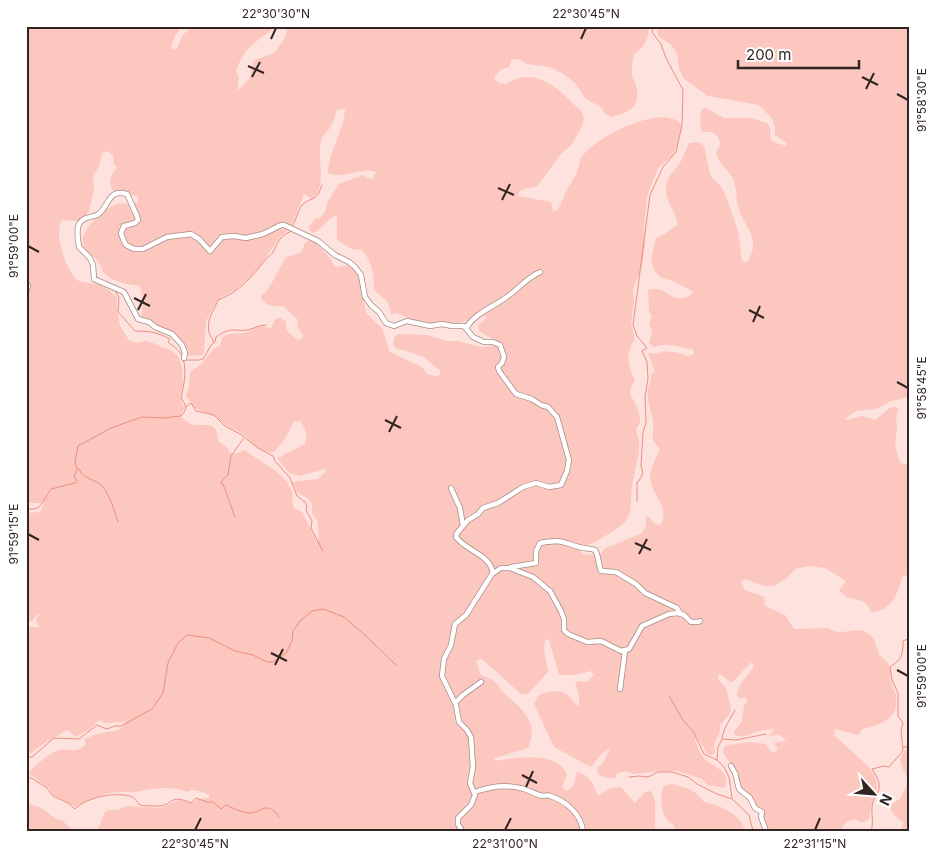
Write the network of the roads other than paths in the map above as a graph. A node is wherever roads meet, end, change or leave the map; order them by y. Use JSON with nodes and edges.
{"nodes":[{"id":1,"x":540,"y":272,"type":"dead end"},
{"id":2,"x":26,"y":283,"type":"edge"},
{"id":3,"x":26,"y":293,"type":"edge"},
{"id":4,"x":466,"y":328,"type":"junction"},
{"id":5,"x":184,"y":358,"type":"dead end"},
{"id":6,"x":451,"y":488,"type":"dead end"},
{"id":7,"x":463,"y":526,"type":"junction"},
{"id":8,"x":510,"y":568,"type":"junction"},
{"id":9,"x":493,"y":573,"type":"junction"},
{"id":10,"x":682,"y":615,"type":"junction"},
{"id":11,"x":700,"y":621,"type":"dead end"},
{"id":12,"x":625,"y":651,"type":"junction"},
{"id":13,"x":481,"y":682,"type":"dead end"},
{"id":14,"x":620,"y":689,"type":"dead end"},
{"id":15,"x":455,"y":703,"type":"junction"},
{"id":16,"x":732,"y":766,"type":"dead end"},
{"id":17,"x":474,"y":792,"type":"junction"},
{"id":18,"x":462,"y":831,"type":"edge"},
{"id":19,"x":583,"y":831,"type":"edge"},
{"id":20,"x":766,"y":831,"type":"edge"}],
"edges":[{"from":1,"to":4,"type":"street"},
{"from":2,"to":3,"type":"street"},
{"from":4,"to":5,"type":"street"},
{"from":4,"to":7,"type":"street"},
{"from":6,"to":7,"type":"street"},
{"from":7,"to":9,"type":"street"},
{"from":8,"to":9,"type":"street"},
{"from":8,"to":10,"type":"street"},
{"from":8,"to":12,"type":"street"},
{"from":9,"to":15,"type":"street"},
{"from":10,"to":11,"type":"street"},
{"from":10,"to":12,"type":"street"},
{"from":12,"to":14,"type":"street"},
{"from":13,"to":15,"type":"street"},
{"from":15,"to":17,"type":"street"},
{"from":16,"to":20,"type":"street"},
{"from":17,"to":18,"type":"street"},
{"from":17,"to":19,"type":"street"}]}
